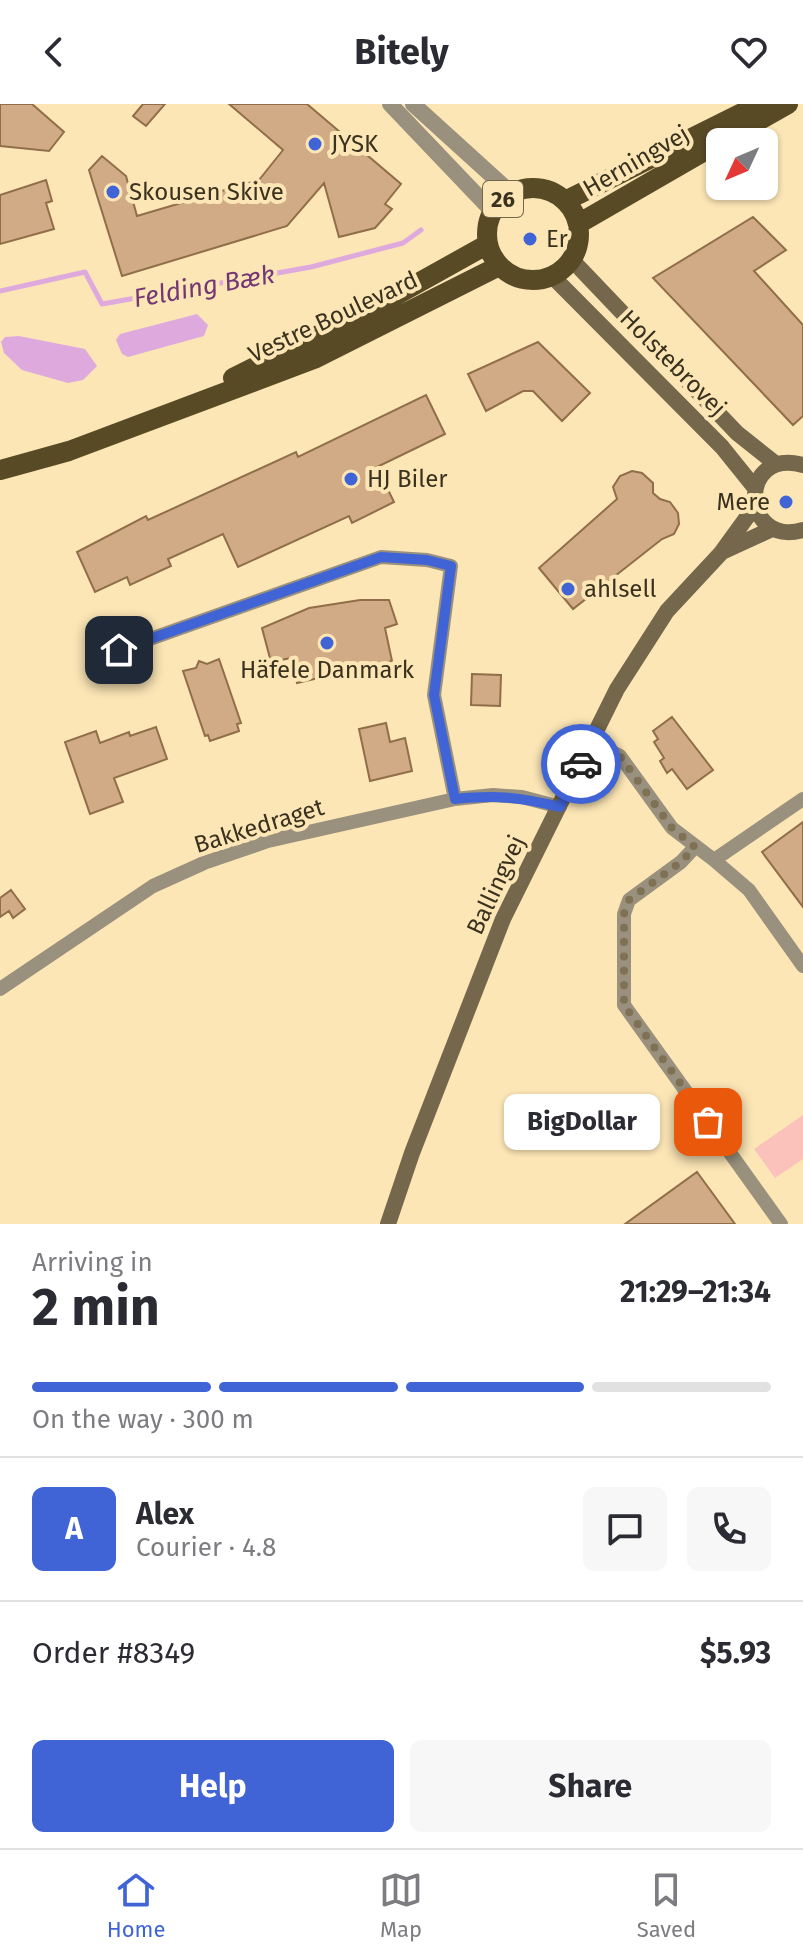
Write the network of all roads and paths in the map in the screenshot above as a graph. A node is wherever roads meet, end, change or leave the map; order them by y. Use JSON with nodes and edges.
{"nodes":[{"id":1,"x":390,"y":104,"type":"edge"},
{"id":2,"x":413,"y":104,"type":"edge"},
{"id":3,"x":760,"y":104,"type":"edge"},
{"id":4,"x":788,"y":104,"type":"edge"},
{"id":5,"x":745,"y":128,"type":"edge"},
{"id":6,"x":706,"y":150,"type":"edge"},
{"id":7,"x":511,"y":193,"type":"junction"},
{"id":8,"x":565,"y":201,"type":"junction"},
{"id":9,"x":493,"y":212,"type":"junction"},
{"id":10,"x":578,"y":224,"type":"junction"},
{"id":11,"x":488,"y":244,"type":"junction"},
{"id":12,"x":571,"y":259,"type":"junction"},
{"id":13,"x":499,"y":266,"type":"junction"},
{"id":14,"x":552,"y":276,"type":"junction"},
{"id":15,"x":185,"y":405,"type":"junction"},
{"id":16,"x":776,"y":464,"type":"junction"},
{"id":17,"x":803,"y":465,"type":"edge"},
{"id":18,"x":0,"y":470,"type":"edge"},
{"id":19,"x":755,"y":488,"type":"junction"},
{"id":20,"x":755,"y":506,"type":"junction"},
{"id":21,"x":772,"y":529,"type":"junction"},
{"id":22,"x":802,"y":532,"type":"edge"},
{"id":23,"x":721,"y":553,"type":"junction"},
{"id":24,"x":119,"y":650,"type":"dead end"},
{"id":25,"x":592,"y":742,"type":"junction"},
{"id":26,"x":455,"y":799,"type":"junction"},
{"id":27,"x":803,"y":799,"type":"edge"},
{"id":28,"x":560,"y":807,"type":"junction"},
{"id":29,"x":695,"y":847,"type":"junction"},
{"id":30,"x":714,"y":860,"type":"junction"},
{"id":31,"x":803,"y":966,"type":"edge"},
{"id":32,"x":0,"y":989,"type":"edge"},
{"id":33,"x":388,"y":1224,"type":"edge"},
{"id":34,"x":781,"y":1224,"type":"edge"}],
"edges":[{"from":1,"to":9,"type":"street"},
{"from":2,"to":7,"type":"street"},
{"from":3,"to":8,"type":"main road","name":"Herningvej"},
{"from":4,"to":5,"type":"main road","name":"Herningvej"},
{"from":6,"to":10,"type":"main road","name":"Herningvej"},
{"from":7,"to":8,"type":"main road","number":"26"},
{"from":7,"to":9,"type":"main road","number":"26"},
{"from":8,"to":10,"type":"main road"},
{"from":9,"to":11,"type":"main road","number":"26"},
{"from":10,"to":12,"type":"main road"},
{"from":11,"to":13,"type":"main road","number":"26"},
{"from":11,"to":15,"type":"main road","name":"Vestre Boulevard","number":"26"},
{"from":12,"to":14,"type":"main road"},
{"from":12,"to":16,"type":"main road","name":"Holstebrovej"},
{"from":13,"to":14,"type":"main road"},
{"from":13,"to":15,"type":"main road","name":"Vestre Boulevard","number":"26"},
{"from":14,"to":19,"type":"main road","name":"Holstebrovej"},
{"from":15,"to":18,"type":"main road","name":"Vestre Boulevard","number":"26"},
{"from":16,"to":17,"type":"main road"},
{"from":16,"to":19,"type":"main road"},
{"from":19,"to":20,"type":"main road"},
{"from":20,"to":21,"type":"main road"},
{"from":20,"to":23,"type":"main road","name":"Ballingvej"},
{"from":21,"to":22,"type":"main road"},
{"from":21,"to":23,"type":"main road","name":"Ballingvej"},
{"from":23,"to":25,"type":"main road","name":"Ballingvej"},
{"from":24,"to":26,"type":"street"},
{"from":25,"to":28,"type":"main road","name":"Ballingvej"},
{"from":25,"to":29,"type":"street"},
{"from":26,"to":28,"type":"street","name":"Bakkedraget"},
{"from":26,"to":32,"type":"street","name":"Bakkedraget"},
{"from":27,"to":30,"type":"street"},
{"from":28,"to":33,"type":"main road","name":"Ballingvej"},
{"from":29,"to":30,"type":"street"},
{"from":29,"to":34,"type":"street"},
{"from":30,"to":31,"type":"street"}]}
